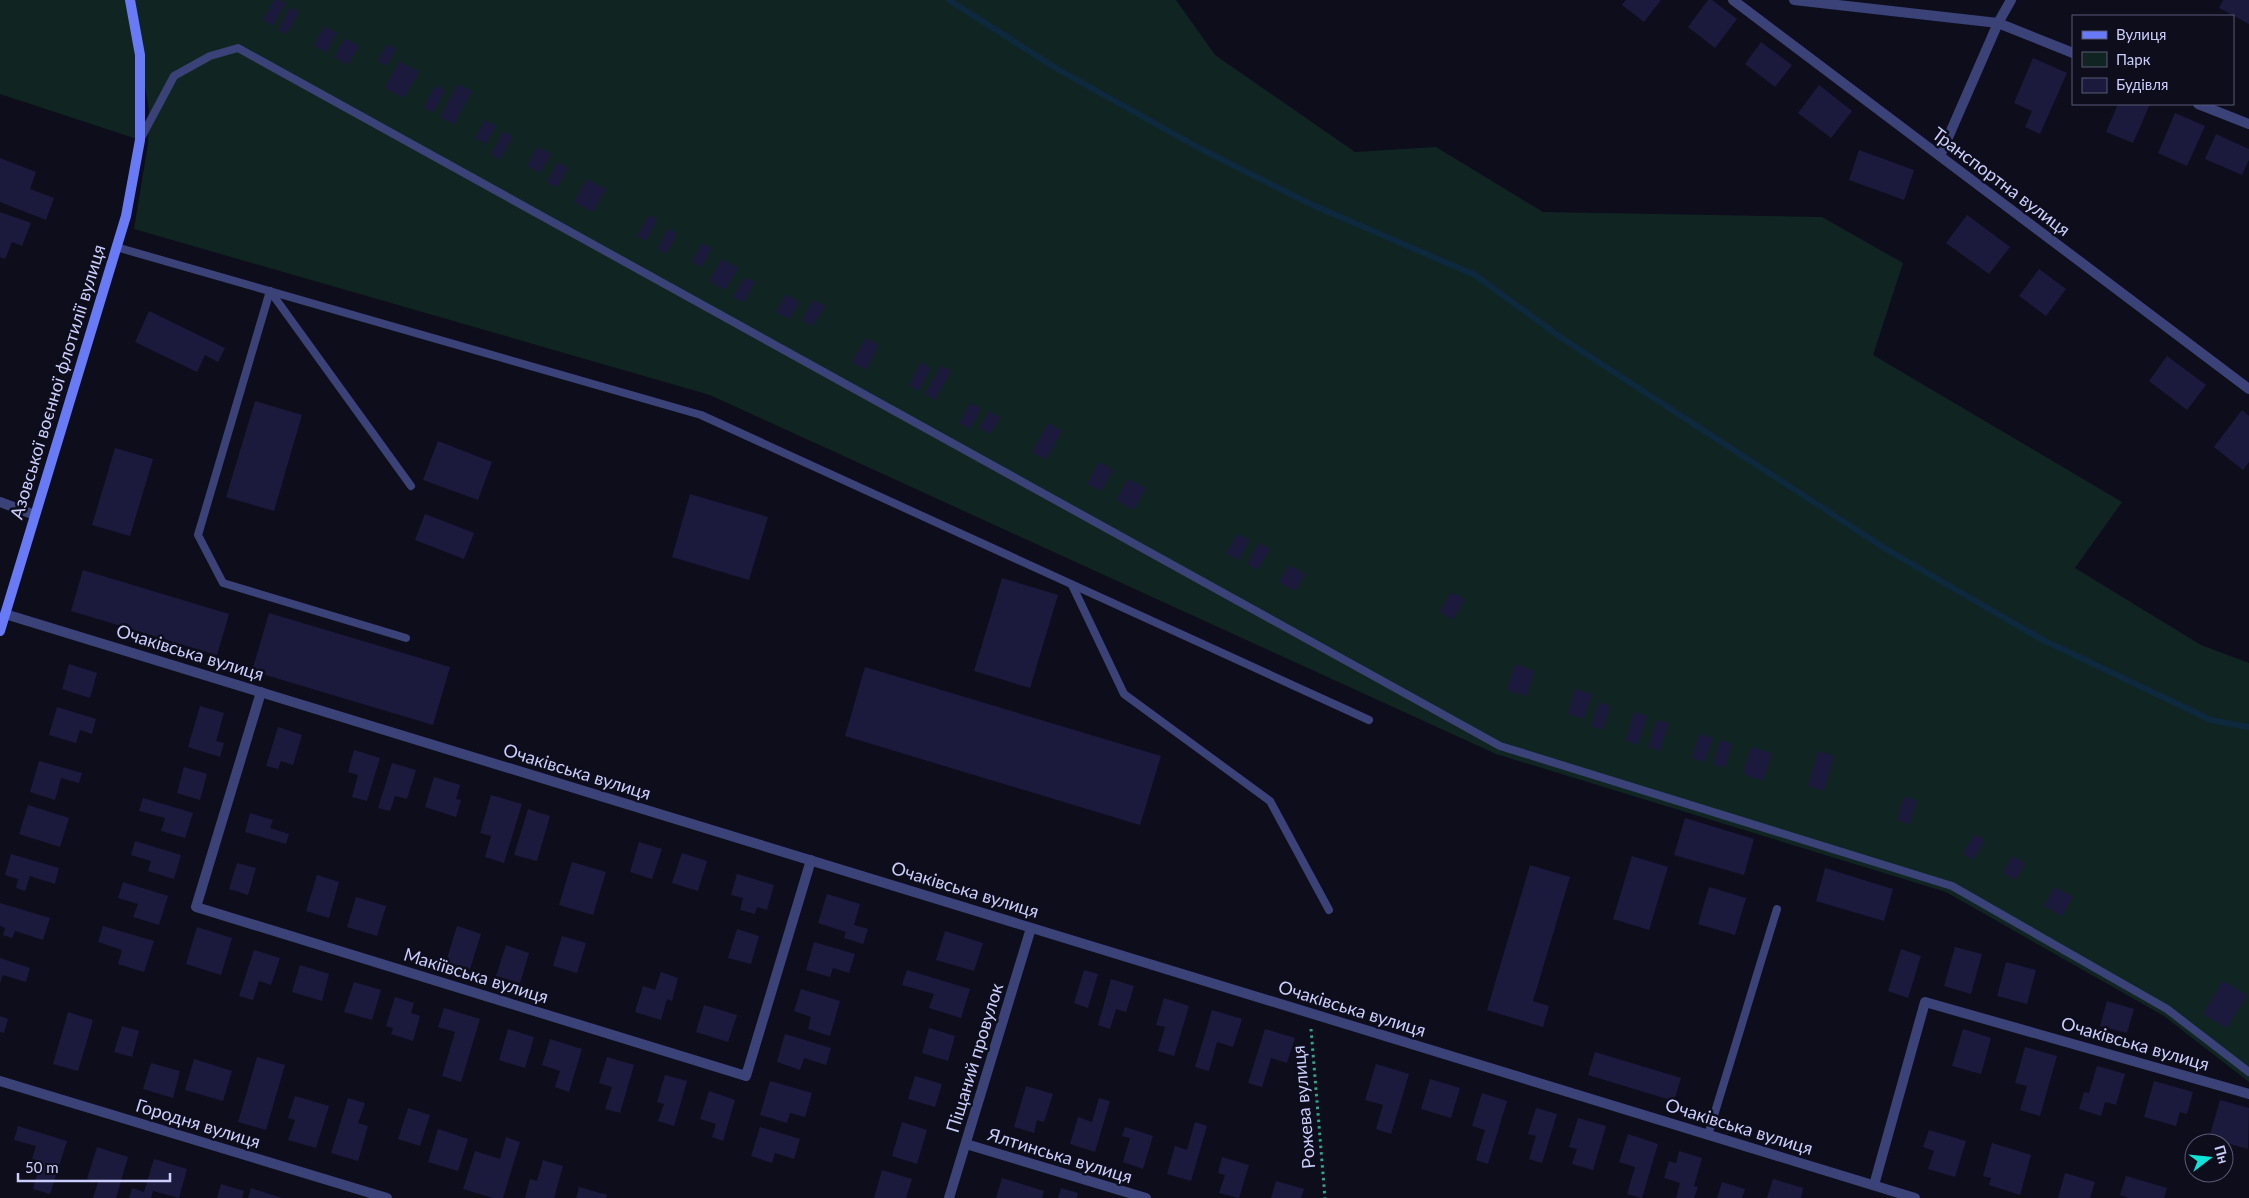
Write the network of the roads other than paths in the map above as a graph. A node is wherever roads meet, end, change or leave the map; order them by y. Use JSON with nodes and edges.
{"nodes":[{"id":1,"x":130,"y":0,"type":"edge"},
{"id":2,"x":1733,"y":0,"type":"edge"},
{"id":3,"x":1794,"y":0,"type":"edge"},
{"id":4,"x":2011,"y":0,"type":"edge"},
{"id":5,"x":1998,"y":23,"type":"junction"},
{"id":6,"x":2072,"y":53,"type":"edge"},
{"id":7,"x":2201,"y":105,"type":"edge"},
{"id":8,"x":2249,"y":124,"type":"edge"},
{"id":9,"x":140,"y":140,"type":"junction"},
{"id":10,"x":1940,"y":156,"type":"junction"},
{"id":11,"x":116,"y":247,"type":"junction"},
{"id":12,"x":270,"y":291,"type":"junction"},
{"id":13,"x":2249,"y":389,"type":"edge"},
{"id":14,"x":411,"y":486,"type":"dead end"},
{"id":15,"x":0,"y":502,"type":"edge"},
{"id":16,"x":35,"y":515,"type":"junction"},
{"id":17,"x":1072,"y":585,"type":"junction"},
{"id":18,"x":5,"y":614,"type":"junction"},
{"id":19,"x":0,"y":631,"type":"edge"},
{"id":20,"x":406,"y":638,"type":"dead end"},
{"id":21,"x":261,"y":692,"type":"junction"},
{"id":22,"x":1369,"y":720,"type":"dead end"},
{"id":23,"x":811,"y":860,"type":"junction"},
{"id":24,"x":1776,"y":908,"type":"dead end"},
{"id":25,"x":1329,"y":910,"type":"dead end"},
{"id":26,"x":1031,"y":928,"type":"junction"},
{"id":27,"x":2249,"y":1072,"type":"edge"},
{"id":28,"x":0,"y":1081,"type":"edge"},
{"id":29,"x":2249,"y":1094,"type":"edge"},
{"id":30,"x":1708,"y":1135,"type":"junction"},
{"id":31,"x":966,"y":1144,"type":"junction"},
{"id":32,"x":1874,"y":1186,"type":"junction"},
{"id":33,"x":362,"y":1194,"type":"edge"},
{"id":34,"x":387,"y":1198,"type":"edge"},
{"id":35,"x":949,"y":1198,"type":"edge"},
{"id":36,"x":1146,"y":1198,"type":"edge"},
{"id":37,"x":1915,"y":1198,"type":"edge"}],
"edges":[{"from":1,"to":9,"type":"street","name":"Азовської воєнної флотилії вулиця"},
{"from":2,"to":10,"type":"street","name":"Транспортна вулиця"},
{"from":3,"to":5,"type":"street"},
{"from":4,"to":5,"type":"street"},
{"from":5,"to":6,"type":"street"},
{"from":5,"to":10,"type":"street"},
{"from":7,"to":8,"type":"street"},
{"from":9,"to":11,"type":"street","name":"Азовської воєнної флотилії вулиця"},
{"from":9,"to":27,"type":"lane"},
{"from":10,"to":13,"type":"street","name":"Транспортна вулиця"},
{"from":11,"to":12,"type":"lane"},
{"from":11,"to":16,"type":"street","name":"Азовської воєнної флотилії вулиця"},
{"from":12,"to":14,"type":"lane"},
{"from":12,"to":17,"type":"lane"},
{"from":12,"to":20,"type":"lane"},
{"from":15,"to":16,"type":"street"},
{"from":16,"to":18,"type":"street","name":"Азовської воєнної флотилії вулиця"},
{"from":17,"to":22,"type":"lane"},
{"from":17,"to":25,"type":"lane"},
{"from":18,"to":19,"type":"street","name":"Азовської воєнної флотилії вулиця"},
{"from":18,"to":21,"type":"street","name":"Очаківська вулиця"},
{"from":21,"to":23,"type":"street","name":"Очаківська вулиця"},
{"from":21,"to":23,"type":"street","name":"Макіївська вулиця"},
{"from":23,"to":26,"type":"street","name":"Очаківська вулиця"},
{"from":24,"to":30,"type":"lane"},
{"from":26,"to":30,"type":"street","name":"Очаківська вулиця"},
{"from":26,"to":31,"type":"street","name":"Піщаний провулок"},
{"from":28,"to":33,"type":"street","name":"Городня вулиця"},
{"from":29,"to":32,"type":"street","name":"Очаківська вулиця"},
{"from":30,"to":32,"type":"street","name":"Очаківська вулиця"},
{"from":31,"to":35,"type":"street","name":"Піщаний провулок"},
{"from":31,"to":36,"type":"street","name":"Ялтинська вулиця"},
{"from":32,"to":37,"type":"street","name":"Очаківська вулиця"},
{"from":33,"to":34,"type":"street","name":"Городня вулиця"}]}
